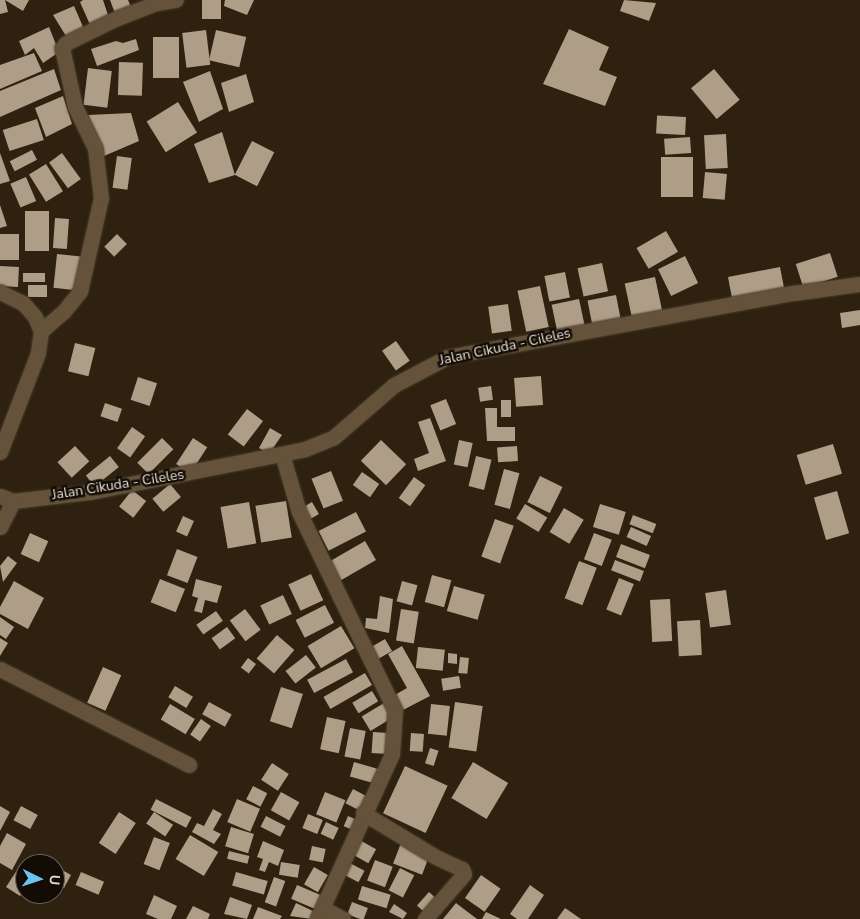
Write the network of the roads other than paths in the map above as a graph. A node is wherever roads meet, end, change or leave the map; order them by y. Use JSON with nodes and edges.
{"nodes":[{"id":1,"x":176,"y":0,"type":"edge"},
{"id":2,"x":144,"y":4,"type":"edge"},
{"id":3,"x":860,"y":284,"type":"edge"},
{"id":4,"x":0,"y":292,"type":"edge"},
{"id":5,"x":41,"y":331,"type":"junction"},
{"id":6,"x":0,"y":452,"type":"edge"},
{"id":7,"x":282,"y":454,"type":"junction"},
{"id":8,"x":7,"y":498,"type":"edge"},
{"id":9,"x":0,"y":527,"type":"edge"},
{"id":10,"x":0,"y":668,"type":"edge"},
{"id":11,"x":189,"y":765,"type":"dead end"},
{"id":12,"x":363,"y":813,"type":"junction"},
{"id":13,"x":320,"y":914,"type":"edge"},
{"id":14,"x":343,"y":919,"type":"edge"},
{"id":15,"x":425,"y":919,"type":"edge"}],
"edges":[{"from":1,"to":2,"type":"street"},
{"from":2,"to":5,"type":"street"},
{"from":3,"to":7,"type":"street","name":"Jalan Cikuda - Cileles"},
{"from":4,"to":5,"type":"street"},
{"from":5,"to":6,"type":"street"},
{"from":7,"to":8,"type":"street","name":"Jalan Cikuda - Cileles"},
{"from":7,"to":12,"type":"street"},
{"from":8,"to":9,"type":"street"},
{"from":10,"to":11,"type":"street"},
{"from":12,"to":13,"type":"street"},
{"from":12,"to":15,"type":"street"},
{"from":13,"to":14,"type":"street"}]}
